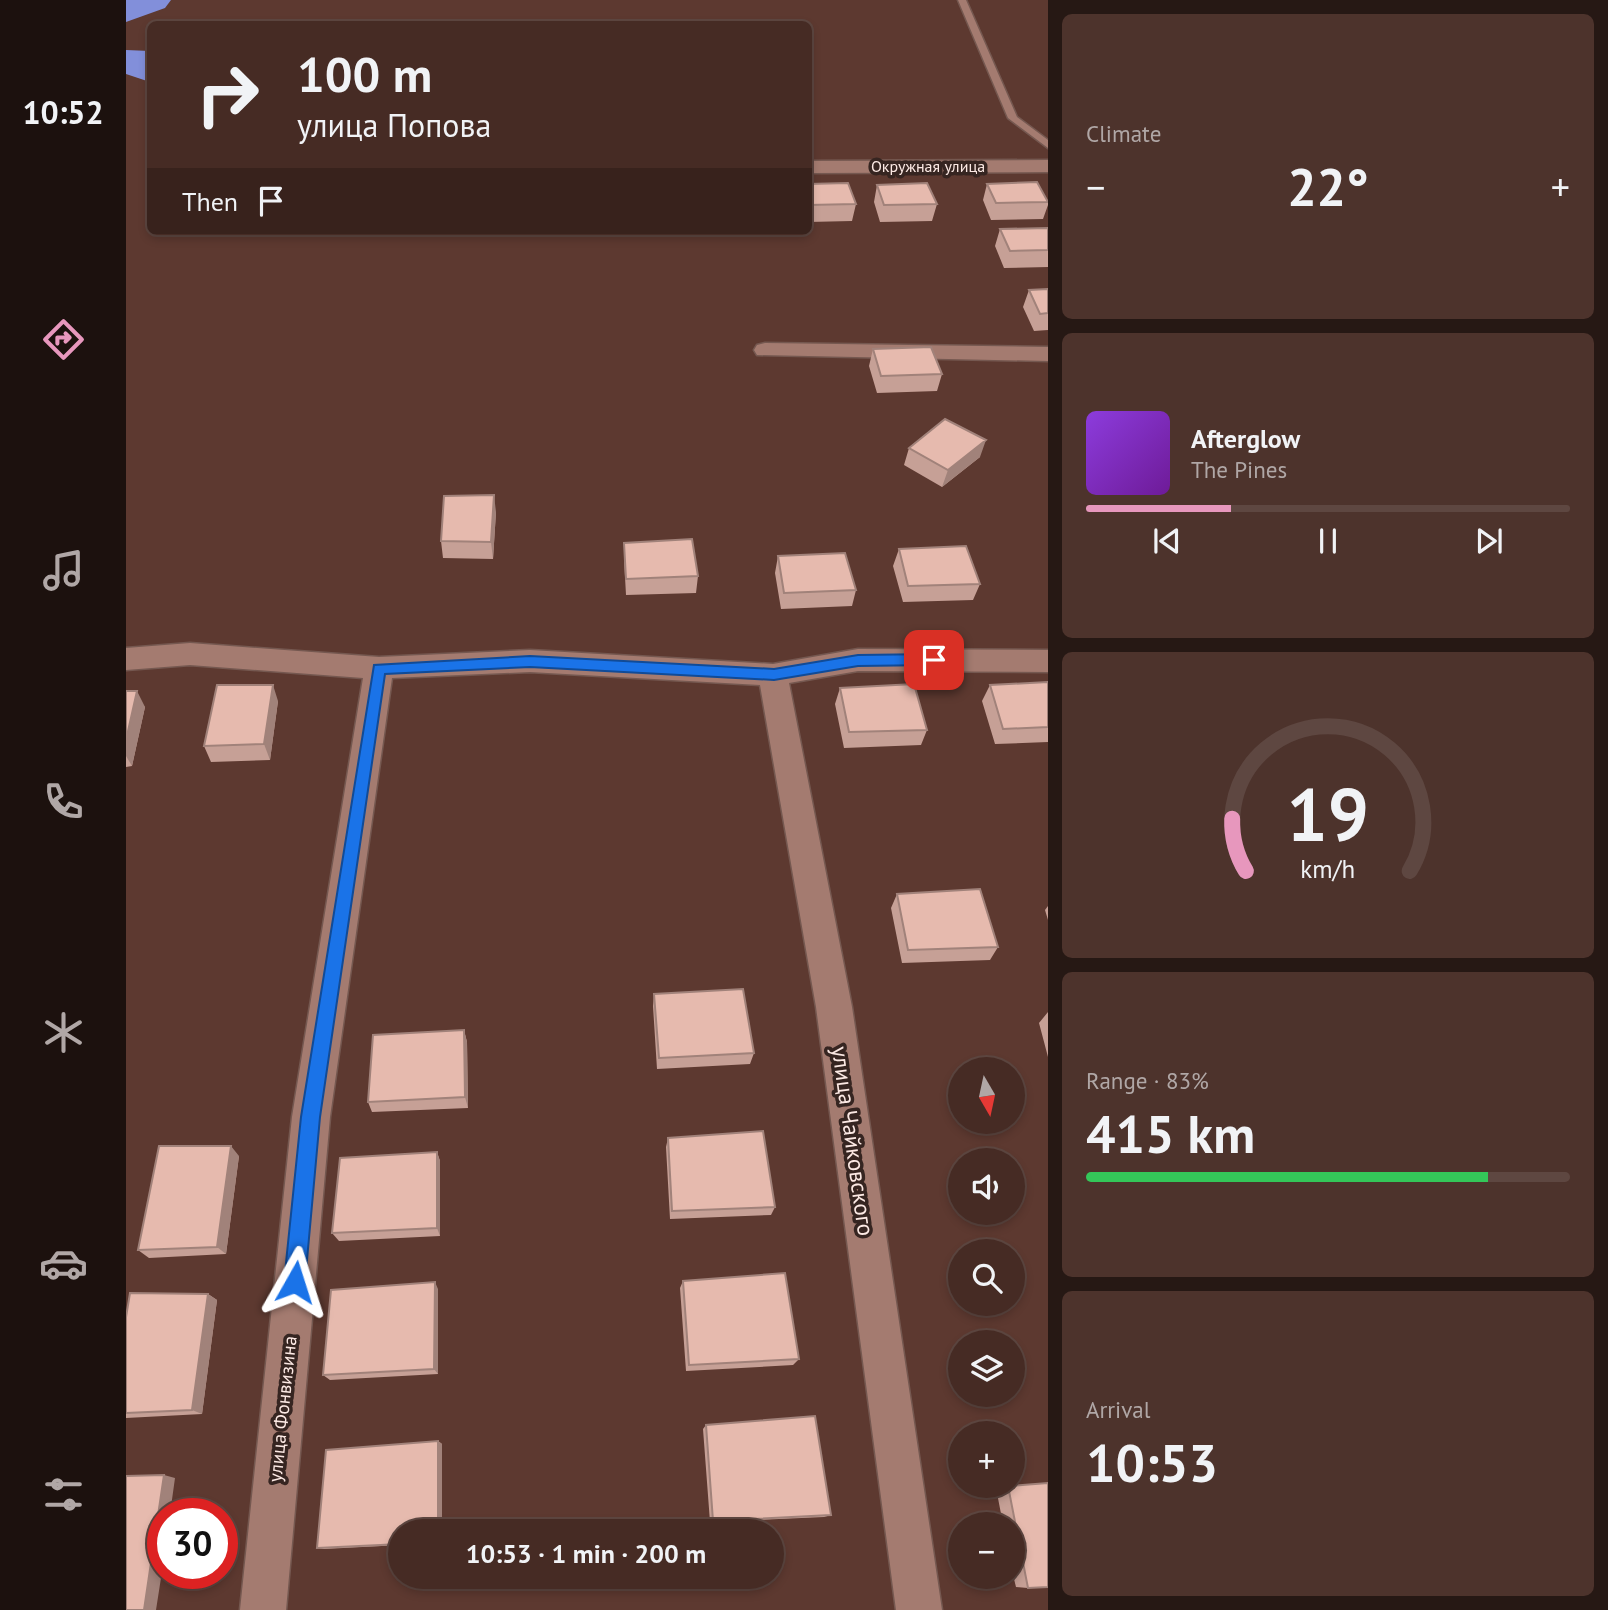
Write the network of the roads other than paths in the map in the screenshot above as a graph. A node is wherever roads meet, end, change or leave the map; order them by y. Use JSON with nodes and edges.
{"nodes":[{"id":1,"x":962,"y":0,"type":"edge"},
{"id":2,"x":1048,"y":145,"type":"edge"},
{"id":3,"x":1048,"y":166,"type":"edge"},
{"id":4,"x":812,"y":167,"type":"edge"},
{"id":5,"x":765,"y":350,"type":"dead end"},
{"id":6,"x":1048,"y":354,"type":"edge"},
{"id":7,"x":126,"y":659,"type":"edge"},
{"id":8,"x":1048,"y":661,"type":"edge"},
{"id":9,"x":379,"y":668,"type":"junction"},
{"id":10,"x":774,"y":675,"type":"junction"},
{"id":11,"x":263,"y":1610,"type":"edge"},
{"id":12,"x":919,"y":1610,"type":"edge"}],
"edges":[{"from":1,"to":2,"type":"lane"},
{"from":3,"to":4,"type":"street","name":"Окружная улица"},
{"from":5,"to":6,"type":"street"},
{"from":7,"to":9,"type":"street"},
{"from":8,"to":10,"type":"street"},
{"from":9,"to":10,"type":"street"},
{"from":9,"to":11,"type":"street","name":"улица Фонвизина"},
{"from":10,"to":12,"type":"street","name":"улица Чайковского"}]}
